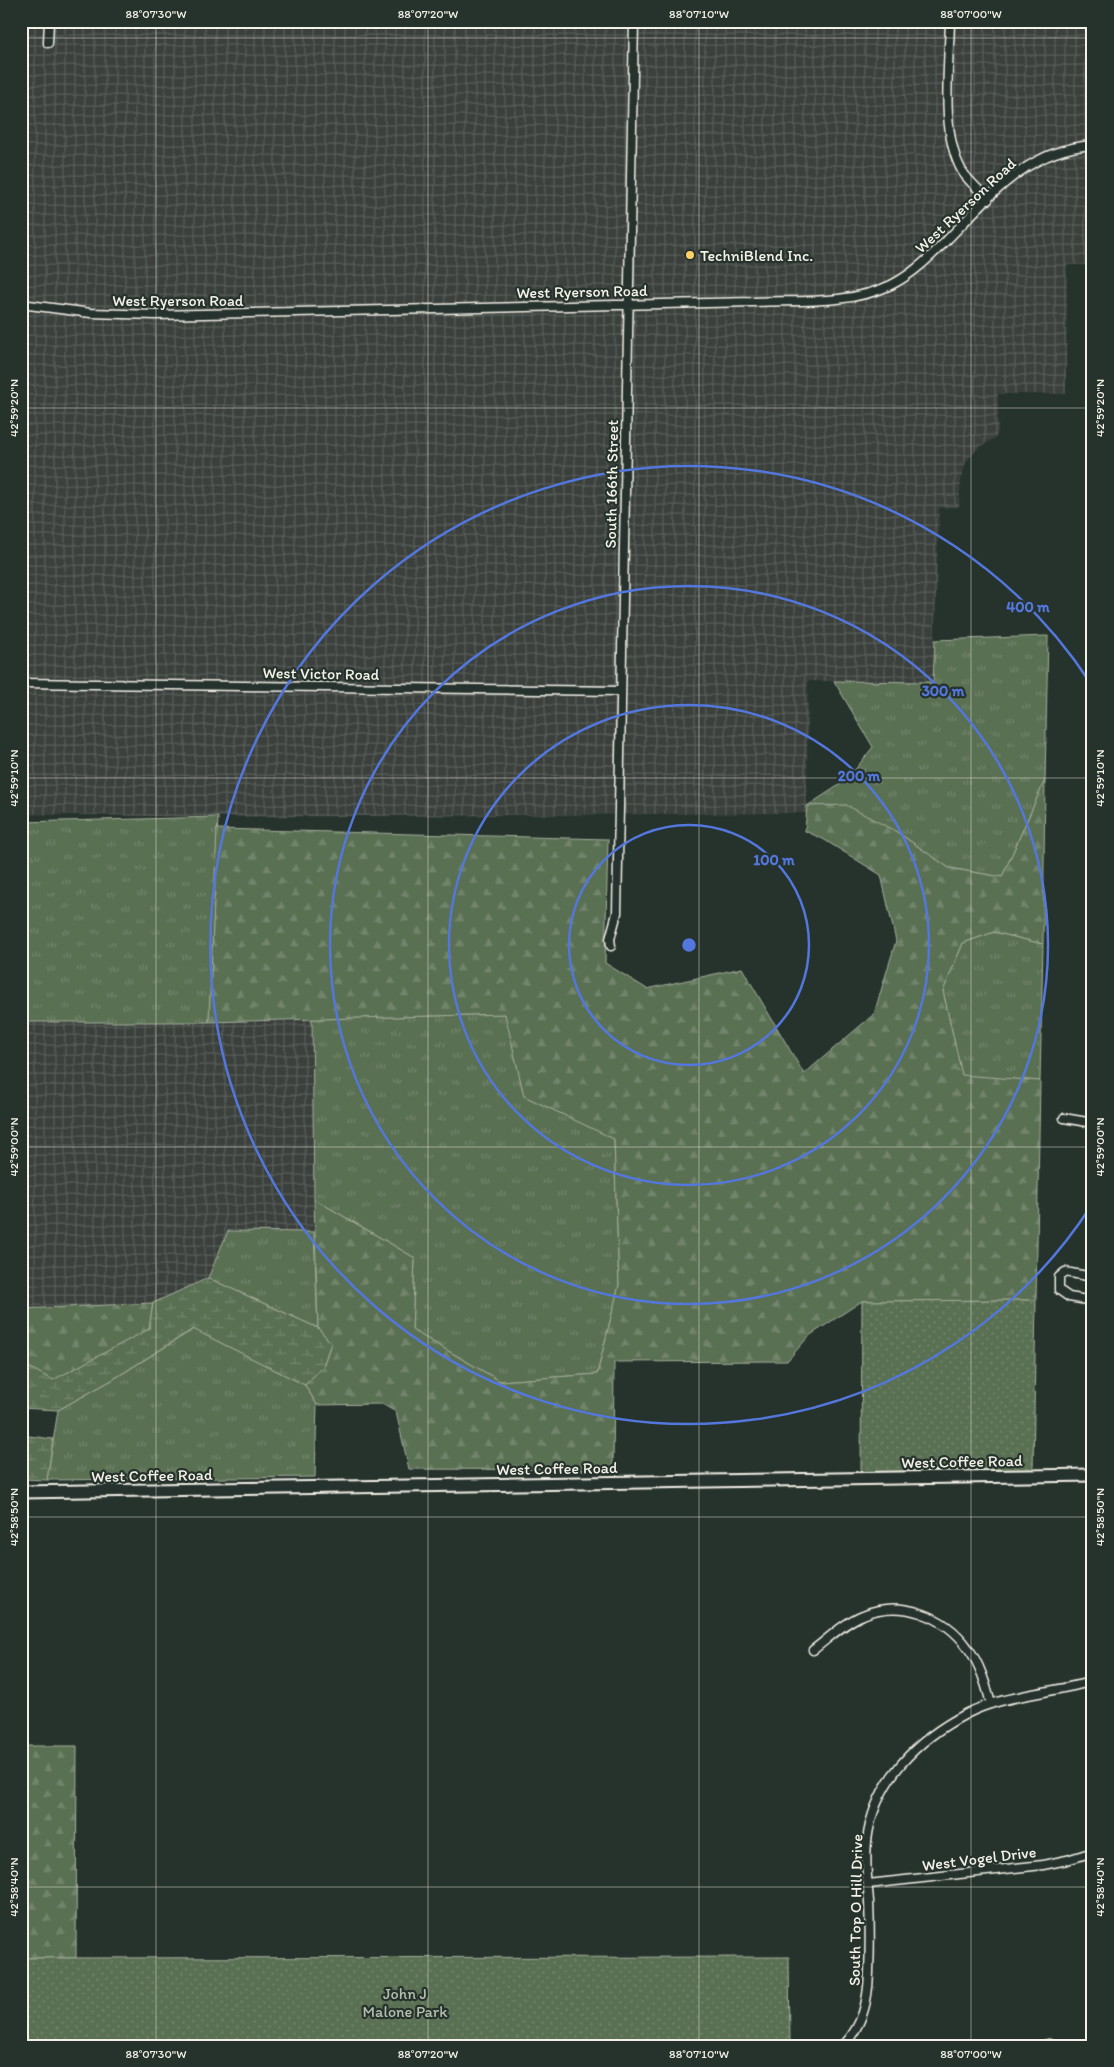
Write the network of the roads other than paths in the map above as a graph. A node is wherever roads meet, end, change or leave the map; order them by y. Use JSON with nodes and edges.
{"nodes":[{"id":1,"x":49,"y":21,"type":"edge"},
{"id":2,"x":634,"y":21,"type":"edge"},
{"id":3,"x":950,"y":21,"type":"edge"},
{"id":4,"x":48,"y":43,"type":"dead end"},
{"id":5,"x":1093,"y":145,"type":"edge"},
{"id":6,"x":988,"y":200,"type":"junction"},
{"id":7,"x":21,"y":304,"type":"edge"},
{"id":8,"x":629,"y":304,"type":"junction"},
{"id":9,"x":21,"y":683,"type":"edge"},
{"id":10,"x":621,"y":691,"type":"junction"},
{"id":11,"x":611,"y":946,"type":"dead end"},
{"id":12,"x":1064,"y":1118,"type":"dead end"},
{"id":13,"x":1093,"y":1123,"type":"edge"},
{"id":14,"x":1093,"y":1277,"type":"edge"},
{"id":15,"x":1093,"y":1301,"type":"edge"},
{"id":16,"x":1093,"y":1475,"type":"edge"},
{"id":17,"x":21,"y":1492,"type":"edge"},
{"id":18,"x":813,"y":1650,"type":"dead end"},
{"id":19,"x":1093,"y":1681,"type":"edge"},
{"id":20,"x":991,"y":1704,"type":"junction"},
{"id":21,"x":1093,"y":1852,"type":"edge"},
{"id":22,"x":868,"y":1884,"type":"junction"},
{"id":23,"x":843,"y":2046,"type":"edge"},
{"id":24,"x":1040,"y":2046,"type":"edge"},
{"id":25,"x":1061,"y":2046,"type":"edge"}],
"edges":[{"from":1,"to":4,"type":"street"},
{"from":2,"to":8,"type":"street","name":"South 166th Street"},
{"from":3,"to":6,"type":"street"},
{"from":5,"to":6,"type":"street","name":"West Ryerson Road"},
{"from":6,"to":8,"type":"street","name":"West Ryerson Road"},
{"from":7,"to":8,"type":"street","name":"West Ryerson Road"},
{"from":8,"to":10,"type":"street","name":"South 166th Street"},
{"from":9,"to":10,"type":"street","name":"West Victor Road"},
{"from":10,"to":11,"type":"street","name":"South 166th Street"},
{"from":12,"to":13,"type":"street"},
{"from":14,"to":15,"type":"street"},
{"from":16,"to":17,"type":"street","name":"West Coffee Road"},
{"from":18,"to":20,"type":"street"},
{"from":19,"to":20,"type":"street","name":"South Top O Hill Drive"},
{"from":20,"to":22,"type":"street","name":"South Top O Hill Drive"},
{"from":21,"to":22,"type":"street","name":"West Vogel Drive"},
{"from":22,"to":23,"type":"street","name":"South Top O Hill Drive"},
{"from":24,"to":25,"type":"street"}]}
